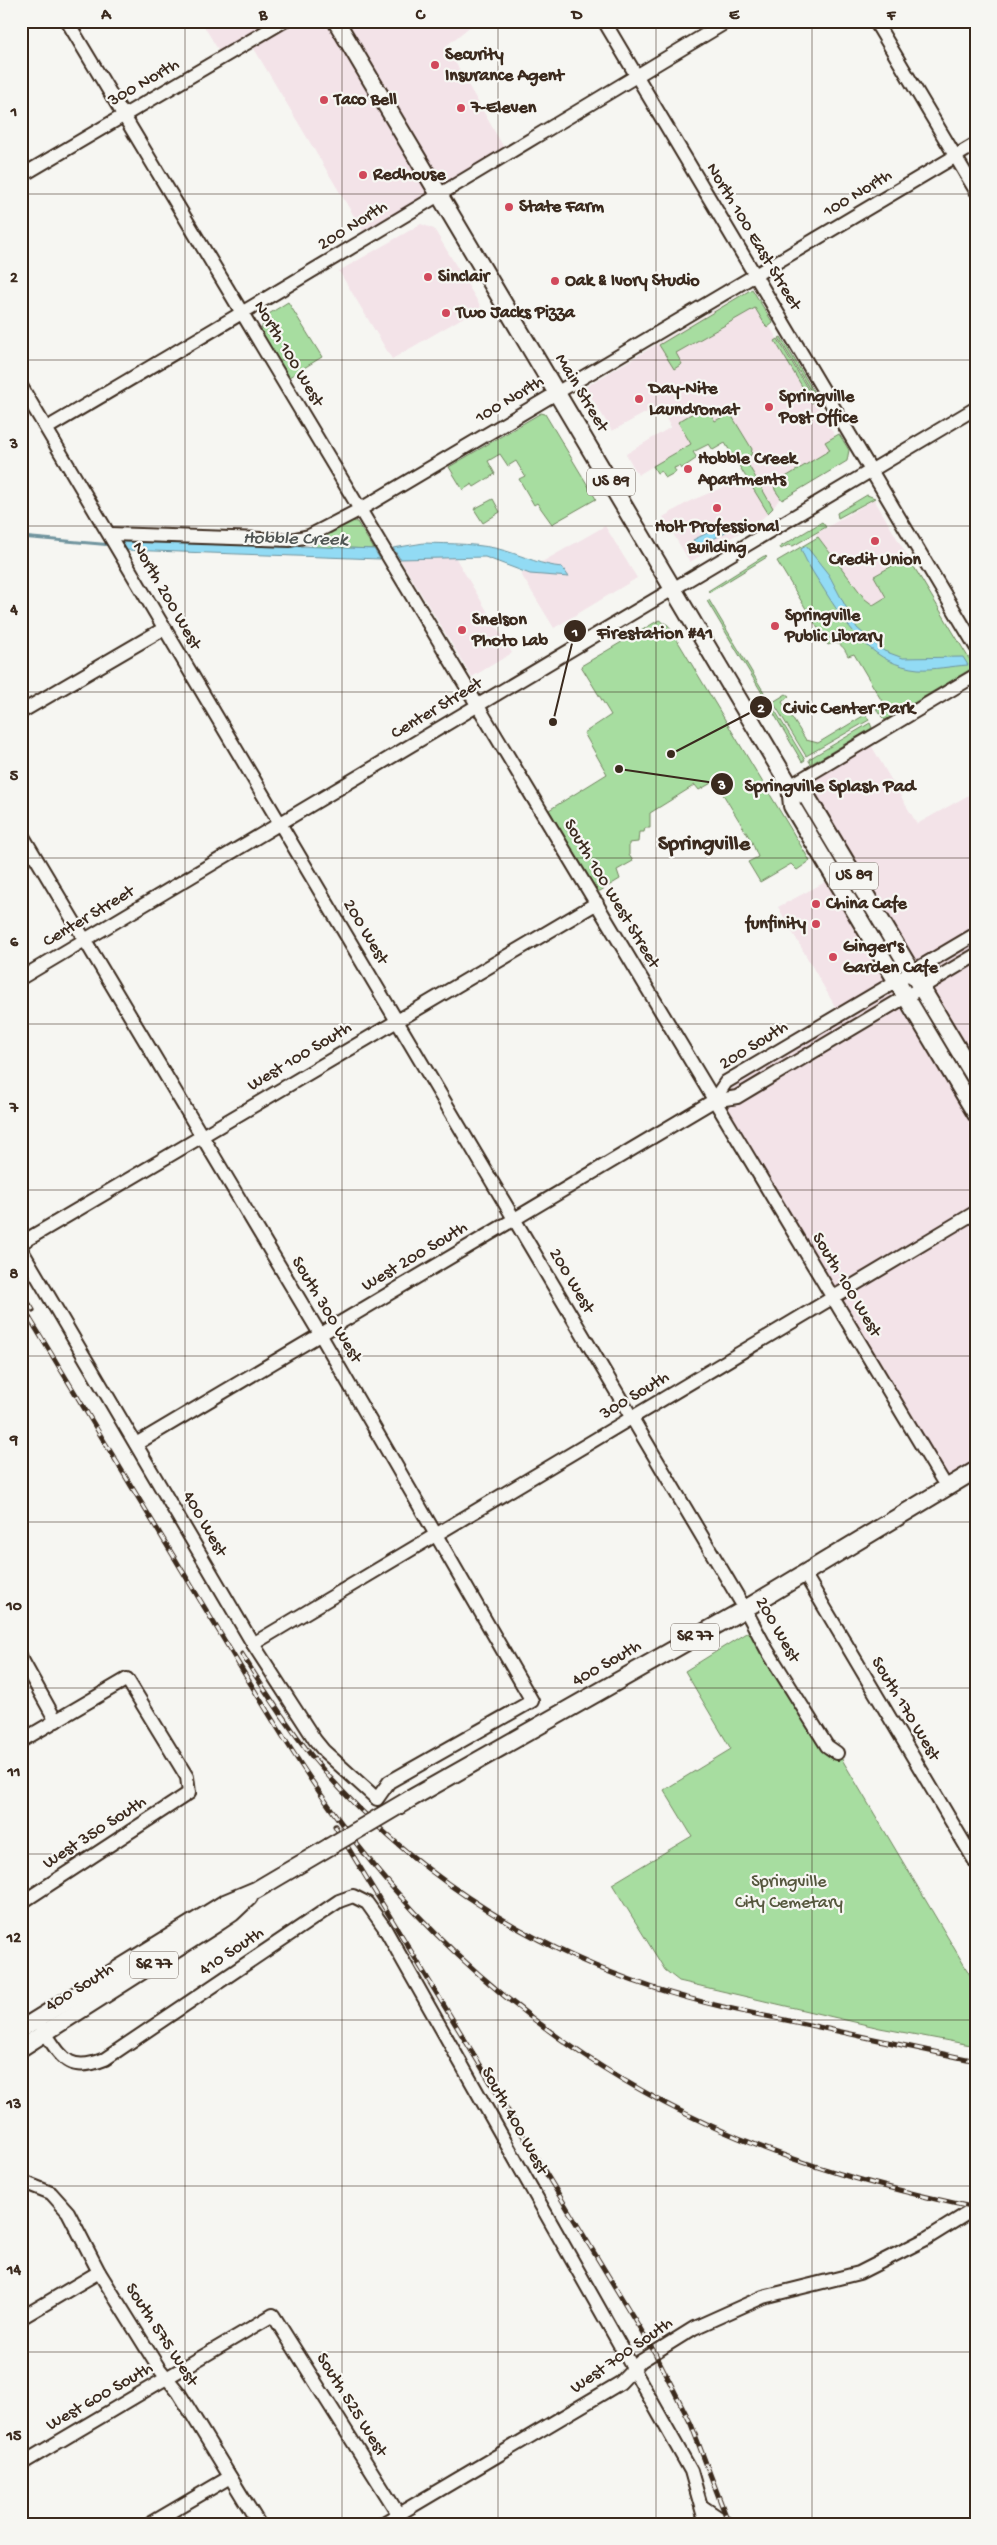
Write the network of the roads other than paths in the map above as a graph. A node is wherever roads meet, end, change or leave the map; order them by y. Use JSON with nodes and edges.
{"nodes":[{"id":1,"x":67,"y":21,"type":"edge"},
{"id":2,"x":284,"y":21,"type":"edge"},
{"id":3,"x":336,"y":21,"type":"edge"},
{"id":4,"x":604,"y":21,"type":"edge"},
{"id":5,"x":728,"y":21,"type":"edge"},
{"id":6,"x":875,"y":21,"type":"edge"},
{"id":7,"x":637,"y":76,"type":"junction"},
{"id":8,"x":122,"y":115,"type":"junction"},
{"id":9,"x":976,"y":144,"type":"edge"},
{"id":10,"x":956,"y":156,"type":"junction"},
{"id":11,"x":21,"y":176,"type":"edge"},
{"id":12,"x":976,"y":191,"type":"edge"},
{"id":13,"x":439,"y":194,"type":"junction"},
{"id":14,"x":755,"y":275,"type":"junction"},
{"id":15,"x":244,"y":314,"type":"junction"},
{"id":16,"x":21,"y":386,"type":"edge"},
{"id":17,"x":557,"y":392,"type":"junction"},
{"id":18,"x":976,"y":408,"type":"edge"},
{"id":19,"x":47,"y":428,"type":"junction"},
{"id":20,"x":871,"y":470,"type":"junction"},
{"id":21,"x":361,"y":509,"type":"junction"},
{"id":22,"x":110,"y":534,"type":"junction"},
{"id":23,"x":674,"y":588,"type":"junction"},
{"id":24,"x":165,"y":628,"type":"junction"},
{"id":25,"x":976,"y":647,"type":"edge"},
{"id":26,"x":976,"y":675,"type":"edge"},
{"id":27,"x":477,"y":706,"type":"junction"},
{"id":28,"x":21,"y":712,"type":"edge"},
{"id":29,"x":790,"y":786,"type":"junction"},
{"id":30,"x":280,"y":824,"type":"junction"},
{"id":31,"x":21,"y":833,"type":"edge"},
{"id":32,"x":597,"y":903,"type":"junction"},
{"id":33,"x":976,"y":934,"type":"edge"},
{"id":34,"x":85,"y":940,"type":"junction"},
{"id":35,"x":976,"y":955,"type":"edge"},
{"id":36,"x":905,"y":977,"type":"junction"},
{"id":37,"x":21,"y":978,"type":"edge"},
{"id":38,"x":921,"y":988,"type":"junction"},
{"id":39,"x":907,"y":997,"type":"junction"},
{"id":40,"x":398,"y":1020,"type":"junction"},
{"id":41,"x":976,"y":1079,"type":"edge"},
{"id":42,"x":713,"y":1101,"type":"junction"},
{"id":43,"x":976,"y":1114,"type":"edge"},
{"id":44,"x":202,"y":1136,"type":"junction"},
{"id":45,"x":976,"y":1212,"type":"edge"},
{"id":46,"x":514,"y":1218,"type":"junction"},
{"id":47,"x":21,"y":1243,"type":"edge"},
{"id":48,"x":21,"y":1249,"type":"edge"},
{"id":49,"x":833,"y":1297,"type":"junction"},
{"id":50,"x":320,"y":1334,"type":"junction"},
{"id":51,"x":632,"y":1419,"type":"junction"},
{"id":52,"x":136,"y":1444,"type":"junction"},
{"id":53,"x":976,"y":1470,"type":"edge"},
{"id":54,"x":947,"y":1488,"type":"junction"},
{"id":55,"x":437,"y":1535,"type":"junction"},
{"id":56,"x":804,"y":1573,"type":"junction"},
{"id":57,"x":745,"y":1609,"type":"junction"},
{"id":58,"x":254,"y":1644,"type":"junction"},
{"id":59,"x":21,"y":1658,"type":"edge"},
{"id":60,"x":56,"y":1720,"type":"junction"},
{"id":61,"x":21,"y":1741,"type":"edge"},
{"id":62,"x":837,"y":1753,"type":"dead end"},
{"id":63,"x":377,"y":1799,"type":"joint"},
{"id":64,"x":976,"y":1863,"type":"edge"},
{"id":65,"x":353,"y":1896,"type":"joint"},
{"id":66,"x":21,"y":1903,"type":"edge"},
{"id":67,"x":41,"y":2026,"type":"junction"},
{"id":68,"x":21,"y":2029,"type":"edge"},
{"id":69,"x":21,"y":2048,"type":"edge"},
{"id":70,"x":21,"y":2181,"type":"edge"},
{"id":71,"x":976,"y":2208,"type":"edge"},
{"id":72,"x":99,"y":2272,"type":"junction"},
{"id":73,"x":273,"y":2315,"type":"joint"},
{"id":74,"x":21,"y":2318,"type":"edge"},
{"id":75,"x":634,"y":2370,"type":"junction"},
{"id":76,"x":167,"y":2378,"type":"junction"},
{"id":77,"x":21,"y":2464,"type":"edge"},
{"id":78,"x":230,"y":2477,"type":"junction"},
{"id":79,"x":703,"y":2508,"type":"junction"},
{"id":80,"x":399,"y":2515,"type":"junction"},
{"id":81,"x":150,"y":2524,"type":"edge"},
{"id":82,"x":259,"y":2524,"type":"edge"},
{"id":83,"x":382,"y":2524,"type":"edge"},
{"id":84,"x":706,"y":2524,"type":"edge"},
{"id":85,"x":728,"y":2524,"type":"edge"}],
"edges":[{"from":1,"to":8,"type":"street","name":"North 100 West"},
{"from":2,"to":8,"type":"street","name":"300 North"},
{"from":3,"to":13,"type":"main road","name":"Main Street","number":"US 89"},
{"from":4,"to":7,"type":"street","name":"North 100 East Street"},
{"from":5,"to":7,"type":"street","name":"200 North"},
{"from":6,"to":10,"type":"street"},
{"from":7,"to":13,"type":"street","name":"200 North"},
{"from":7,"to":14,"type":"street","name":"North 100 East Street"},
{"from":8,"to":11,"type":"street","name":"300 North"},
{"from":8,"to":15,"type":"street","name":"North 100 West"},
{"from":9,"to":10,"type":"street","name":"100 North"},
{"from":10,"to":12,"type":"street"},
{"from":10,"to":14,"type":"street","name":"100 North"},
{"from":13,"to":15,"type":"street","name":"200 North"},
{"from":13,"to":17,"type":"main road","name":"Main Street","number":"US 89"},
{"from":14,"to":17,"type":"street","name":"100 North"},
{"from":14,"to":20,"type":"street","name":"North 100 East Street"},
{"from":15,"to":19,"type":"street","name":"200 North"},
{"from":15,"to":21,"type":"street","name":"North 100 West"},
{"from":16,"to":19,"type":"street","name":"North 200 West"},
{"from":17,"to":21,"type":"street","name":"100 North"},
{"from":17,"to":23,"type":"main road","name":"Main Street","number":"US 89"},
{"from":18,"to":20,"type":"street","name":"Center Street"},
{"from":19,"to":22,"type":"street","name":"North 200 West"},
{"from":20,"to":23,"type":"street","name":"Center Street"},
{"from":20,"to":25,"type":"street","name":"North 100 East Street"},
{"from":21,"to":22,"type":"street","name":"100 North"},
{"from":21,"to":27,"type":"street","name":"North 100 West"},
{"from":22,"to":24,"type":"street","name":"North 200 West"},
{"from":23,"to":27,"type":"street","name":"Center Street"},
{"from":23,"to":29,"type":"main road","name":"Main Street","number":"US 89"},
{"from":24,"to":28,"type":"street"},
{"from":24,"to":30,"type":"street","name":"North 200 West"},
{"from":26,"to":29,"type":"street"},
{"from":27,"to":30,"type":"street","name":"Center Street"},
{"from":27,"to":32,"type":"street","name":"South 100 West Street"},
{"from":29,"to":36,"type":"main road","name":"Main Street","number":"US 89"},
{"from":30,"to":34,"type":"street","name":"Center Street"},
{"from":30,"to":40,"type":"street","name":"200 West"},
{"from":31,"to":34,"type":"street","name":"South 300 West"},
{"from":32,"to":40,"type":"street","name":"West 100 South"},
{"from":32,"to":42,"type":"street","name":"South 100 West Street"},
{"from":33,"to":36,"type":"street","name":"200 South"},
{"from":34,"to":37,"type":"street","name":"Center Street"},
{"from":34,"to":44,"type":"street","name":"South 300 West"},
{"from":35,"to":38,"type":"street","name":"200 South"},
{"from":36,"to":38,"type":"main road","name":"Main Street","number":"US 89"},
{"from":36,"to":39,"type":"main road","name":"Main Street","number":"US 89"},
{"from":36,"to":42,"type":"street","name":"200 South"},
{"from":38,"to":39,"type":"street","name":"200 South"},
{"from":38,"to":41,"type":"main road","name":"Main Street","number":"US 89"},
{"from":39,"to":42,"type":"street","name":"200 South"},
{"from":39,"to":43,"type":"main road","name":"Main Street","number":"US 89"},
{"from":40,"to":44,"type":"street","name":"West 100 South"},
{"from":40,"to":46,"type":"street","name":"200 West"},
{"from":42,"to":46,"type":"street","name":"West 200 South"},
{"from":42,"to":49,"type":"street","name":"South 100 West"},
{"from":44,"to":47,"type":"street","name":"West 100 South"},
{"from":44,"to":50,"type":"street","name":"South 300 West"},
{"from":45,"to":49,"type":"street","name":"300 South"},
{"from":46,"to":50,"type":"street","name":"West 200 South"},
{"from":46,"to":51,"type":"street","name":"200 West"},
{"from":48,"to":52,"type":"street","name":"400 West"},
{"from":49,"to":51,"type":"street","name":"300 South"},
{"from":49,"to":54,"type":"street","name":"South 100 West"},
{"from":50,"to":52,"type":"street","name":"West 200 South"},
{"from":50,"to":55,"type":"street","name":"South 300 West"},
{"from":51,"to":55,"type":"street","name":"300 South"},
{"from":51,"to":57,"type":"street","name":"200 West"},
{"from":52,"to":58,"type":"street","name":"400 West"},
{"from":53,"to":54,"type":"main road","name":"400 South","number":"SR 77"},
{"from":54,"to":56,"type":"main road","name":"400 South","number":"SR 77"},
{"from":55,"to":58,"type":"street","name":"300 South"},
{"from":55,"to":63,"type":"street","name":"South 300 West"},
{"from":56,"to":57,"type":"main road","name":"400 South","number":"SR 77"},
{"from":56,"to":64,"type":"street","name":"South 170 West"},
{"from":57,"to":62,"type":"street","name":"200 West"},
{"from":57,"to":67,"type":"main road","name":"400 South","number":"SR 77","bridge":true},
{"from":58,"to":63,"type":"street","name":"400 West"},
{"from":59,"to":60,"type":"street"},
{"from":60,"to":61,"type":"street"},
{"from":60,"to":66,"type":"street","name":"West 350 South"},
{"from":65,"to":67,"type":"street","name":"410 South"},
{"from":65,"to":75,"type":"street","name":"South 400 West"},
{"from":67,"to":68,"type":"main road","name":"400 South","number":"SR 77"},
{"from":67,"to":69,"type":"main road","name":"400 South","number":"SR 77"},
{"from":70,"to":72,"type":"street","name":"South 575 West"},
{"from":71,"to":75,"type":"street","name":"West 700 South"},
{"from":72,"to":74,"type":"street"},
{"from":72,"to":76,"type":"street","name":"South 575 West"},
{"from":73,"to":76,"type":"street","name":"West 600 South"},
{"from":73,"to":80,"type":"street","name":"South 525 West"},
{"from":75,"to":79,"type":"street","name":"South 400 West"},
{"from":75,"to":80,"type":"street","name":"West 700 South"},
{"from":76,"to":77,"type":"street","name":"West 600 South"},
{"from":76,"to":78,"type":"street","name":"South 575 West"},
{"from":78,"to":81,"type":"street"},
{"from":78,"to":82,"type":"street","name":"South 575 West"},
{"from":79,"to":84,"type":"street","name":"South 400 West"},
{"from":79,"to":85,"type":"street"},
{"from":80,"to":83,"type":"street","name":"West 700 South"}]}
